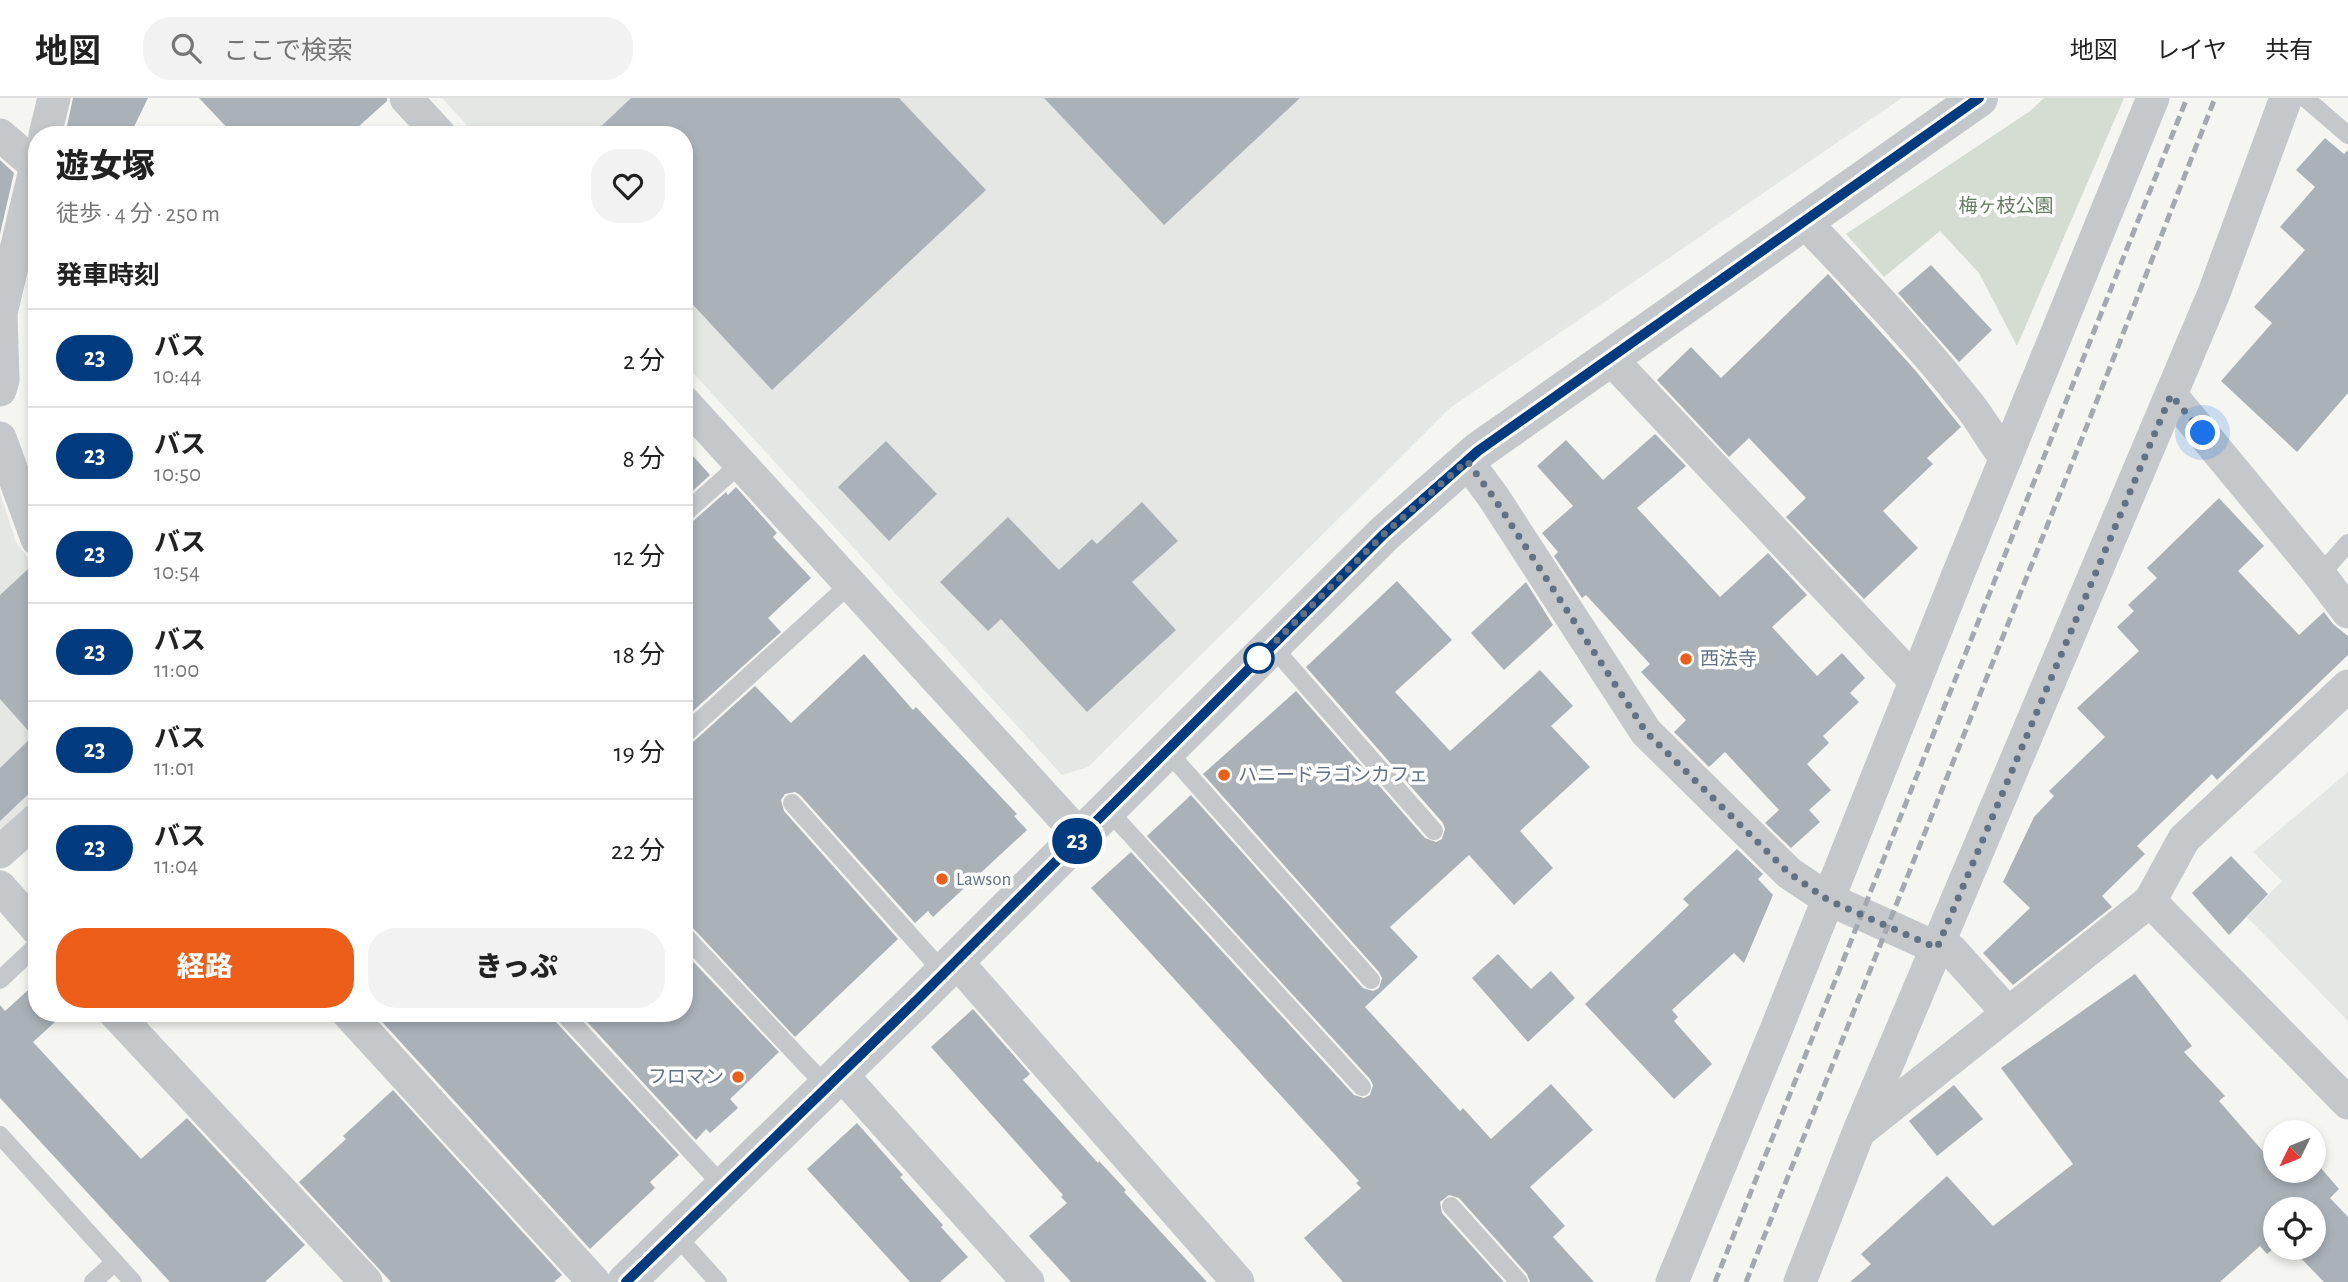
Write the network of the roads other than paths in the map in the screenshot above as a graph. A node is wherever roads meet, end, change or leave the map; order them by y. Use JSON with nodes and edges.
{"nodes":[{"id":1,"x":54,"y":98,"type":"edge"},
{"id":2,"x":406,"y":98,"type":"edge"},
{"id":3,"x":1979,"y":98,"type":"edge"},
{"id":4,"x":2154,"y":98,"type":"edge"},
{"id":5,"x":2286,"y":98,"type":"edge"},
{"id":6,"x":2305,"y":98,"type":"edge"},
{"id":7,"x":46,"y":126,"type":"edge"},
{"id":8,"x":432,"y":126,"type":"edge"},
{"id":9,"x":0,"y":135,"type":"edge"},
{"id":10,"x":2348,"y":135,"type":"edge"},
{"id":11,"x":28,"y":149,"type":"edge"},
{"id":12,"x":28,"y":200,"type":"edge"},
{"id":13,"x":1804,"y":221,"type":"junction"},
{"id":14,"x":1610,"y":358,"type":"junction"},
{"id":15,"x":0,"y":390,"type":"edge"},
{"id":16,"x":2171,"y":395,"type":"junction"},
{"id":17,"x":693,"y":412,"type":"edge"},
{"id":18,"x":0,"y":438,"type":"edge"},
{"id":19,"x":2006,"y":458,"type":"junction"},
{"id":20,"x":1467,"y":461,"type":"junction"},
{"id":21,"x":740,"y":464,"type":"junction"},
{"id":22,"x":693,"y":506,"type":"edge"},
{"id":23,"x":28,"y":514,"type":"edge"},
{"id":24,"x":2348,"y":543,"type":"edge"},
{"id":25,"x":2320,"y":575,"type":"junction"},
{"id":26,"x":850,"y":583,"type":"junction"},
{"id":27,"x":2348,"y":612,"type":"edge"},
{"id":28,"x":1272,"y":646,"type":"junction"},
{"id":29,"x":1915,"y":681,"type":"junction"},
{"id":30,"x":2348,"y":686,"type":"edge"},
{"id":31,"x":693,"y":726,"type":"edge"},
{"id":32,"x":1167,"y":751,"type":"junction"},
{"id":33,"x":792,"y":803,"type":"dead end"},
{"id":34,"x":1108,"y":810,"type":"junction"},
{"id":35,"x":28,"y":827,"type":"edge"},
{"id":36,"x":1434,"y":831,"type":"dead end"},
{"id":37,"x":1081,"y":837,"type":"junction"},
{"id":38,"x":0,"y":852,"type":"edge"},
{"id":39,"x":0,"y":887,"type":"edge"},
{"id":40,"x":1828,"y":900,"type":"junction"},
{"id":41,"x":2150,"y":901,"type":"junction"},
{"id":42,"x":28,"y":919,"type":"edge"},
{"id":43,"x":693,"y":944,"type":"edge"},
{"id":44,"x":1937,"y":948,"type":"junction"},
{"id":45,"x":28,"y":954,"type":"edge"},
{"id":46,"x":950,"y":967,"type":"junction"},
{"id":47,"x":0,"y":980,"type":"edge"},
{"id":48,"x":1371,"y":980,"type":"dead end"},
{"id":49,"x":2008,"y":1013,"type":"junction"},
{"id":50,"x":123,"y":1022,"type":"edge"},
{"id":51,"x":356,"y":1022,"type":"edge"},
{"id":52,"x":571,"y":1022,"type":"edge"},
{"id":53,"x":834,"y":1080,"type":"junction"},
{"id":54,"x":1362,"y":1087,"type":"dead end"},
{"id":55,"x":2348,"y":1103,"type":"edge"},
{"id":56,"x":1859,"y":1131,"type":"junction"},
{"id":57,"x":0,"y":1135,"type":"edge"},
{"id":58,"x":723,"y":1187,"type":"junction"},
{"id":59,"x":1451,"y":1206,"type":"dead end"},
{"id":60,"x":675,"y":1234,"type":"junction"},
{"id":61,"x":115,"y":1262,"type":"junction"},
{"id":62,"x":634,"y":1279,"type":"edge"},
{"id":63,"x":93,"y":1282,"type":"edge"},
{"id":64,"x":133,"y":1282,"type":"edge"},
{"id":65,"x":366,"y":1282,"type":"edge"},
{"id":66,"x":594,"y":1282,"type":"edge"},
{"id":67,"x":718,"y":1282,"type":"edge"},
{"id":68,"x":1028,"y":1282,"type":"edge"},
{"id":69,"x":1238,"y":1282,"type":"edge"},
{"id":70,"x":1519,"y":1282,"type":"edge"},
{"id":71,"x":1672,"y":1282,"type":"edge"},
{"id":72,"x":1800,"y":1282,"type":"edge"}],
"edges":[{"from":1,"to":7,"type":"street"},
{"from":2,"to":8,"type":"street"},
{"from":3,"to":13,"type":"street"},
{"from":4,"to":19,"type":"street"},
{"from":5,"to":16,"type":"street"},
{"from":6,"to":10,"type":"lane"},
{"from":9,"to":11,"type":"street"},
{"from":12,"to":15,"type":"street"},
{"from":13,"to":14,"type":"street"},
{"from":13,"to":19,"type":"street"},
{"from":14,"to":20,"type":"street"},
{"from":14,"to":29,"type":"street"},
{"from":16,"to":25,"type":"street"},
{"from":16,"to":44,"type":"street"},
{"from":17,"to":21,"type":"street"},
{"from":18,"to":23,"type":"street"},
{"from":19,"to":29,"type":"street"},
{"from":20,"to":28,"type":"street"},
{"from":20,"to":40,"type":"street"},
{"from":21,"to":22,"type":"lane"},
{"from":21,"to":26,"type":"street"},
{"from":24,"to":25,"type":"lane"},
{"from":25,"to":27,"type":"street"},
{"from":26,"to":31,"type":"lane"},
{"from":26,"to":37,"type":"street"},
{"from":28,"to":32,"type":"street"},
{"from":28,"to":36,"type":"lane"},
{"from":29,"to":40,"type":"street"},
{"from":30,"to":41,"type":"street"},
{"from":32,"to":34,"type":"street"},
{"from":32,"to":48,"type":"lane"},
{"from":33,"to":46,"type":"lane"},
{"from":34,"to":37,"type":"street"},
{"from":34,"to":54,"type":"lane"},
{"from":35,"to":38,"type":"street"},
{"from":37,"to":46,"type":"street"},
{"from":39,"to":42,"type":"street"},
{"from":40,"to":44,"type":"street"},
{"from":40,"to":71,"type":"street"},
{"from":41,"to":49,"type":"street"},
{"from":41,"to":55,"type":"street"},
{"from":43,"to":53,"type":"lane"},
{"from":44,"to":49,"type":"street"},
{"from":44,"to":56,"type":"street"},
{"from":45,"to":47,"type":"lane"},
{"from":46,"to":53,"type":"street"},
{"from":46,"to":69,"type":"street"},
{"from":49,"to":56,"type":"street"},
{"from":50,"to":65,"type":"street"},
{"from":51,"to":66,"type":"street"},
{"from":52,"to":58,"type":"lane"},
{"from":53,"to":58,"type":"street"},
{"from":53,"to":68,"type":"street"},
{"from":56,"to":72,"type":"street"},
{"from":57,"to":61,"type":"lane"},
{"from":58,"to":60,"type":"street"},
{"from":59,"to":70,"type":"lane"},
{"from":60,"to":62,"type":"street"},
{"from":60,"to":67,"type":"lane"},
{"from":61,"to":63,"type":"lane"},
{"from":61,"to":64,"type":"lane"}]}
